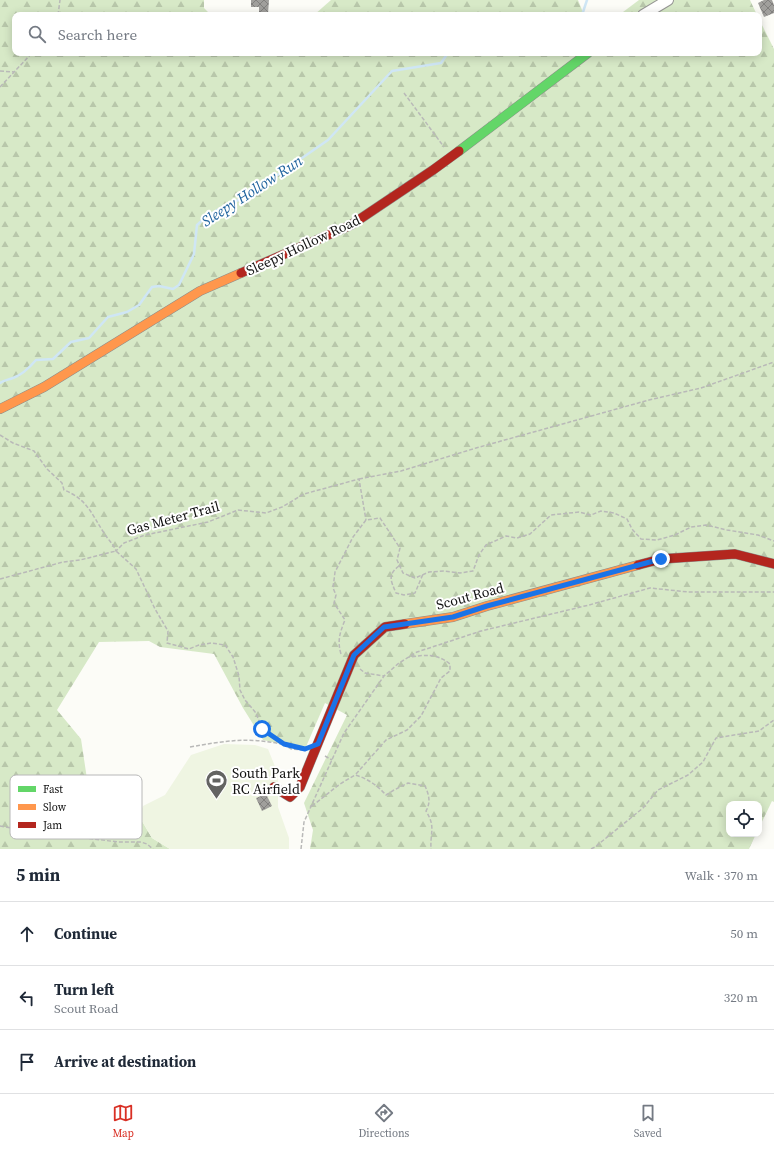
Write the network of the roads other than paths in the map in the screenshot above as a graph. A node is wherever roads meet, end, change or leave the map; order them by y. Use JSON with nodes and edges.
{"nodes":[{"id":1,"x":668,"y":0,"type":"edge"},
{"id":2,"x":648,"y":12,"type":"edge"},
{"id":3,"x":584,"y":56,"type":"edge"},
{"id":4,"x":0,"y":409,"type":"edge"},
{"id":5,"x":774,"y":564,"type":"edge"},
{"id":6,"x":274,"y":787,"type":"dead end"}],
"edges":[{"from":1,"to":2,"type":"street"},
{"from":3,"to":4,"type":"street","name":"Sleepy Hollow Road"},
{"from":5,"to":6,"type":"street","name":"Scout Road"}]}
